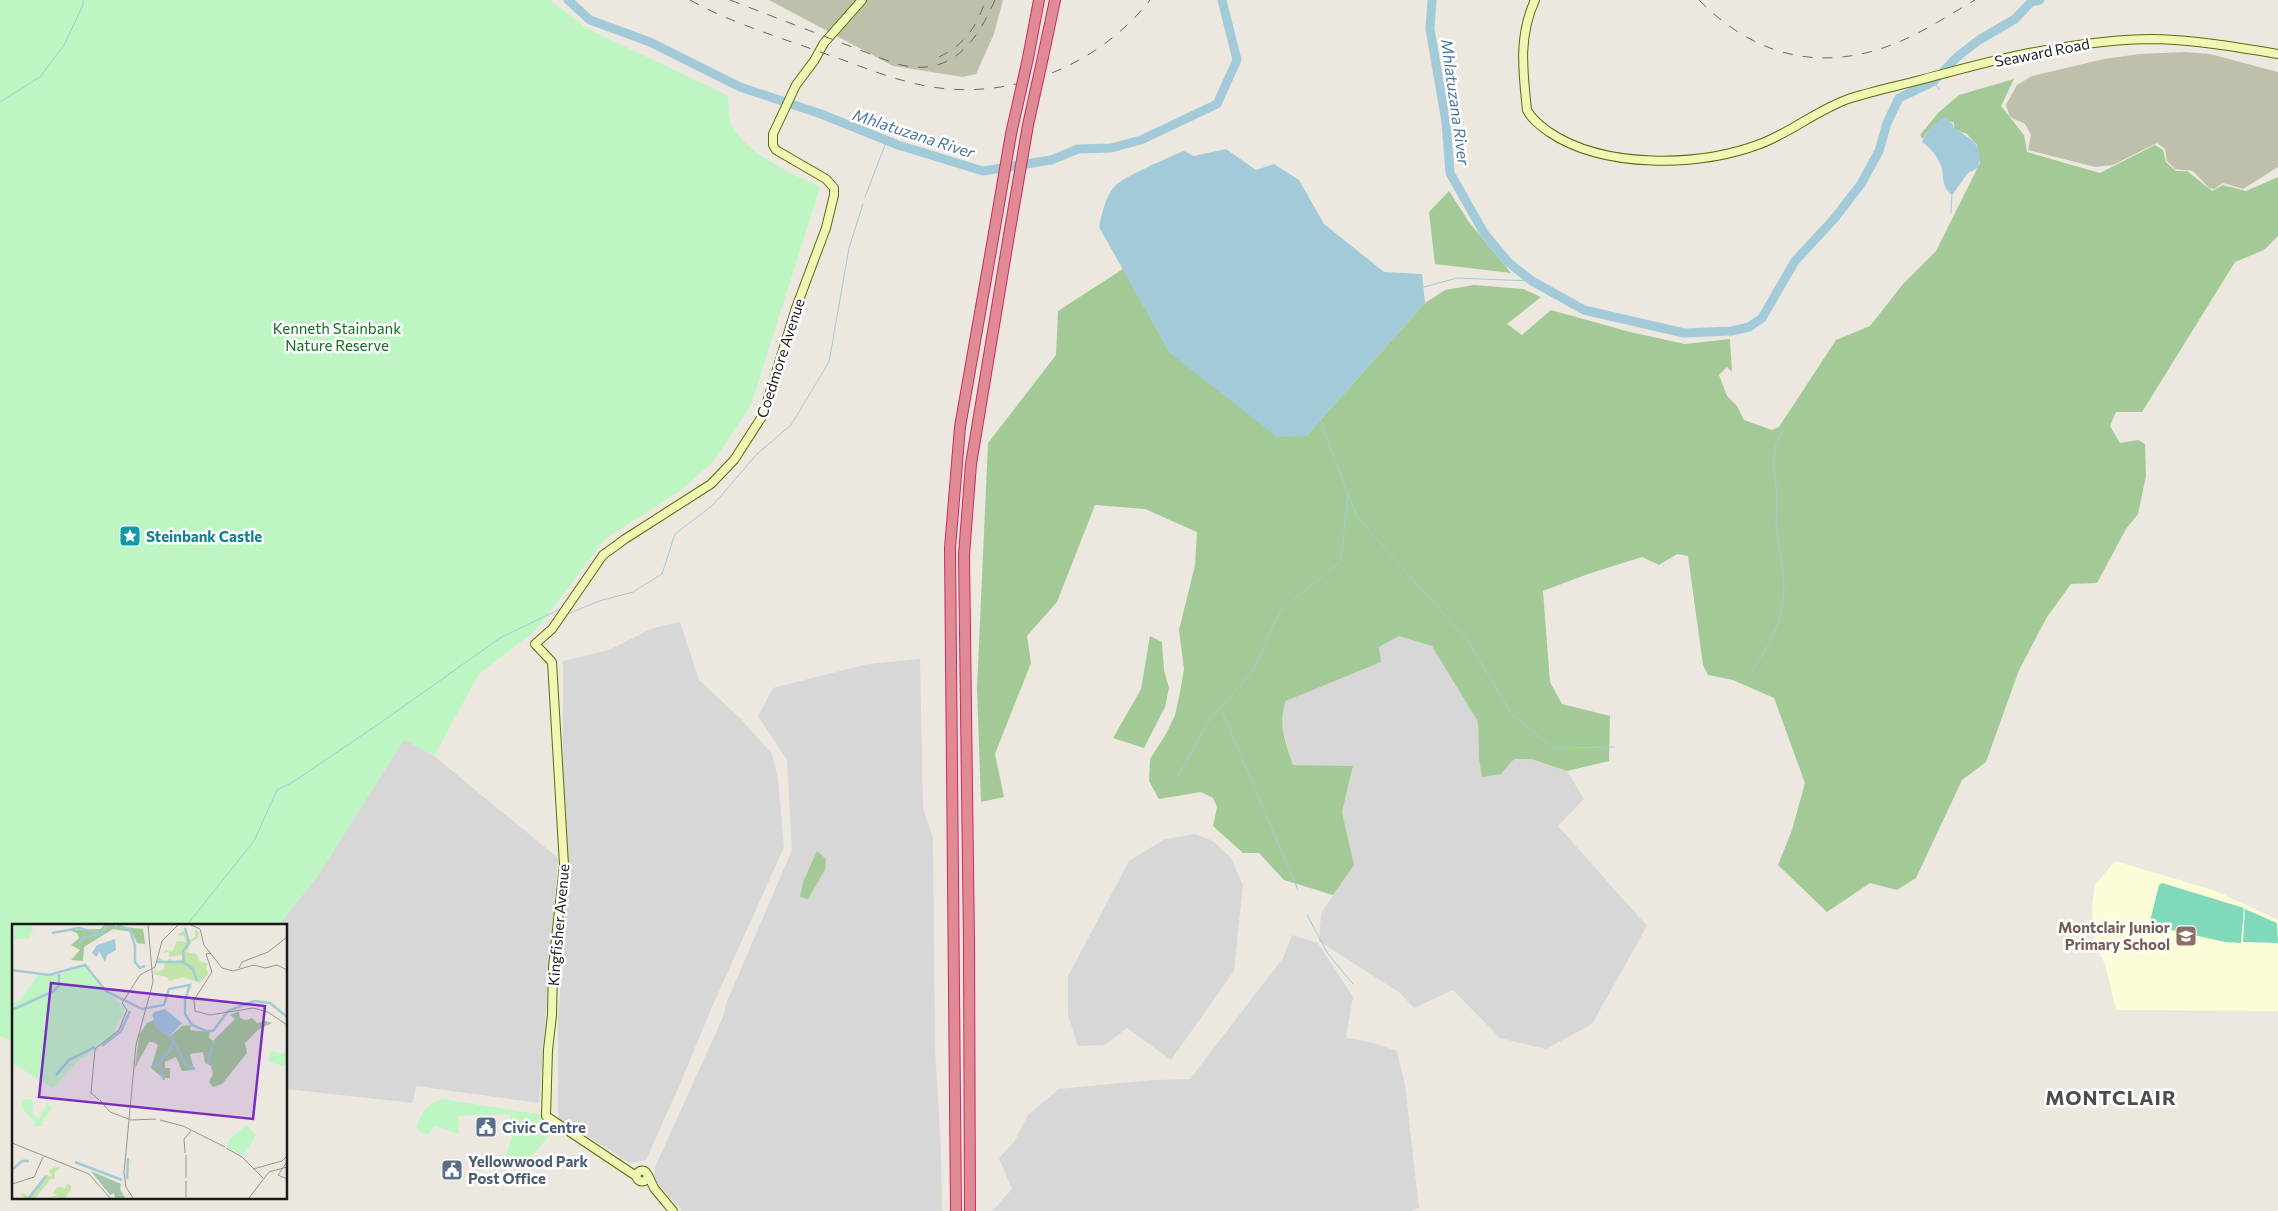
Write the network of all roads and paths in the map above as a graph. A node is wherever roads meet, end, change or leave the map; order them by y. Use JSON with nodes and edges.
{"nodes":[{"id":1,"x":862,"y":0,"type":"edge"},
{"id":2,"x":1039,"y":0,"type":"edge"},
{"id":3,"x":1055,"y":0,"type":"edge"},
{"id":4,"x":1535,"y":0,"type":"edge"},
{"id":5,"x":2278,"y":54,"type":"edge"},
{"id":6,"x":535,"y":644,"type":"joint"},
{"id":7,"x":673,"y":1211,"type":"edge"},
{"id":8,"x":956,"y":1211,"type":"edge"},
{"id":9,"x":970,"y":1211,"type":"edge"}],
"edges":[{"from":1,"to":6,"type":"street","name":"Coedmore Avenue"},
{"from":2,"to":8,"type":"highway","bridge":true},
{"from":3,"to":9,"type":"highway","bridge":true},
{"from":4,"to":5,"type":"street","name":"Seaward Road"},
{"from":6,"to":7,"type":"street","name":"Kingfisher Avenue"}]}
